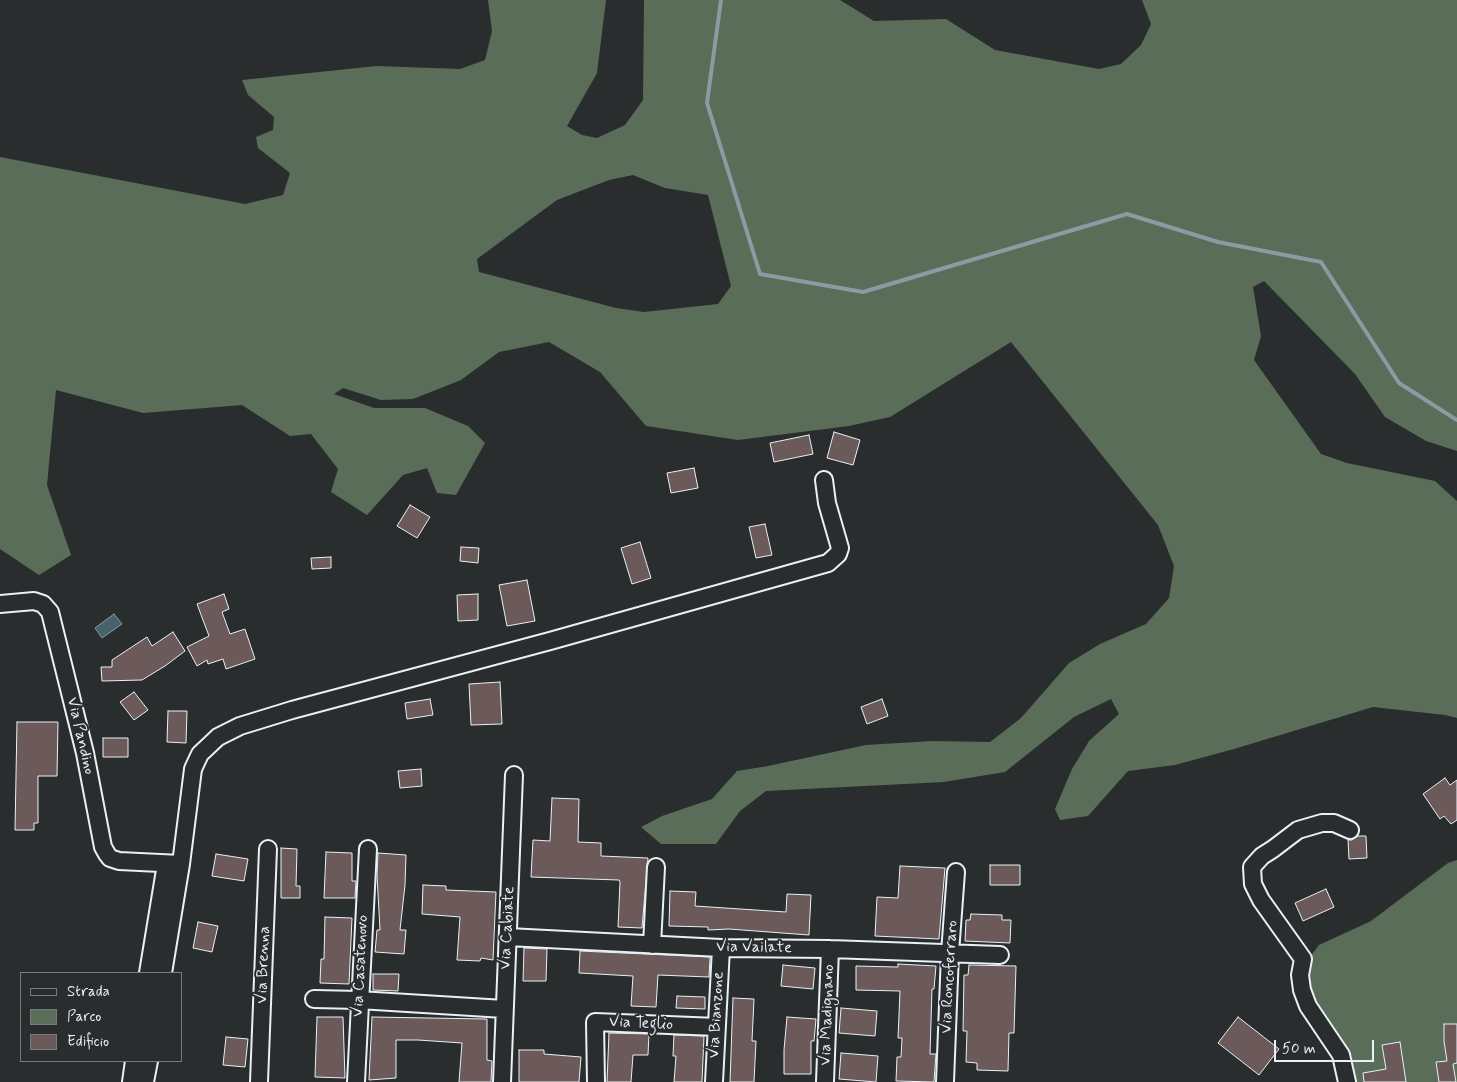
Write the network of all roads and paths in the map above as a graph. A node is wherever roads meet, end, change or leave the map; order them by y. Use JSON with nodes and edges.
{"nodes":[{"id":1,"x":824,"y":480,"type":"dead end"},
{"id":2,"x":0,"y":604,"type":"edge"},
{"id":3,"x":514,"y":775,"type":"dead end"},
{"id":4,"x":1350,"y":830,"type":"dead end"},
{"id":5,"x":268,"y":849,"type":"dead end"},
{"id":6,"x":368,"y":849,"type":"dead end"},
{"id":7,"x":173,"y":864,"type":"junction"},
{"id":8,"x":656,"y":867,"type":"dead end"},
{"id":9,"x":956,"y":872,"type":"dead end"},
{"id":10,"x":508,"y":937,"type":"junction"},
{"id":11,"x":652,"y":945,"type":"junction"},
{"id":12,"x":721,"y":948,"type":"junction"},
{"id":13,"x":830,"y":949,"type":"junction"},
{"id":14,"x":950,"y":953,"type":"junction"},
{"id":15,"x":1000,"y":955,"type":"dead end"},
{"id":16,"x":148,"y":972,"type":"edge"},
{"id":17,"x":163,"y":972,"type":"edge"},
{"id":18,"x":314,"y":999,"type":"dead end"},
{"id":19,"x":359,"y":1000,"type":"junction"},
{"id":20,"x":504,"y":1009,"type":"junction"},
{"id":21,"x":717,"y":1027,"type":"junction"},
{"id":22,"x":134,"y":1062,"type":"edge"},
{"id":23,"x":149,"y":1062,"type":"edge"},
{"id":24,"x":131,"y":1082,"type":"edge"},
{"id":25,"x":145,"y":1082,"type":"edge"},
{"id":26,"x":259,"y":1082,"type":"edge"},
{"id":27,"x":356,"y":1082,"type":"edge"},
{"id":28,"x":502,"y":1082,"type":"edge"},
{"id":29,"x":596,"y":1082,"type":"edge"},
{"id":30,"x":714,"y":1082,"type":"edge"},
{"id":31,"x":825,"y":1082,"type":"edge"},
{"id":32,"x":944,"y":1082,"type":"edge"},
{"id":33,"x":1347,"y":1082,"type":"edge"}],
"edges":[{"from":1,"to":7,"type":"street"},
{"from":2,"to":7,"type":"street","name":"Via Pandino"},
{"from":3,"to":10,"type":"street","name":"Via Cabiate"},
{"from":4,"to":33,"type":"street"},
{"from":5,"to":26,"type":"street","name":"Via Brenna"},
{"from":6,"to":19,"type":"street","name":"Via Casatenovo"},
{"from":7,"to":16,"type":"street"},
{"from":7,"to":17,"type":"street"},
{"from":8,"to":11,"type":"street"},
{"from":9,"to":14,"type":"street","name":"Via Roncoferraro"},
{"from":10,"to":11,"type":"street","name":"Via Vailate"},
{"from":10,"to":20,"type":"street","name":"Via Cabiate"},
{"from":11,"to":12,"type":"street","name":"Via Vailate"},
{"from":12,"to":13,"type":"street","name":"Via Vailate"},
{"from":12,"to":21,"type":"street","name":"Via Bianzone"},
{"from":13,"to":14,"type":"street","name":"Via Vailate"},
{"from":13,"to":31,"type":"street","name":"Via Madignano"},
{"from":14,"to":15,"type":"street","name":"Via Vailate"},
{"from":14,"to":32,"type":"street","name":"Via Roncoferraro"},
{"from":18,"to":19,"type":"street"},
{"from":19,"to":20,"type":"street"},
{"from":19,"to":27,"type":"street","name":"Via Casatenovo"},
{"from":20,"to":28,"type":"street","name":"Via Cabiate"},
{"from":21,"to":29,"type":"street","name":"Via Teglio"},
{"from":21,"to":30,"type":"street","name":"Via Bianzone"},
{"from":22,"to":24,"type":"street"},
{"from":23,"to":25,"type":"street"}]}
